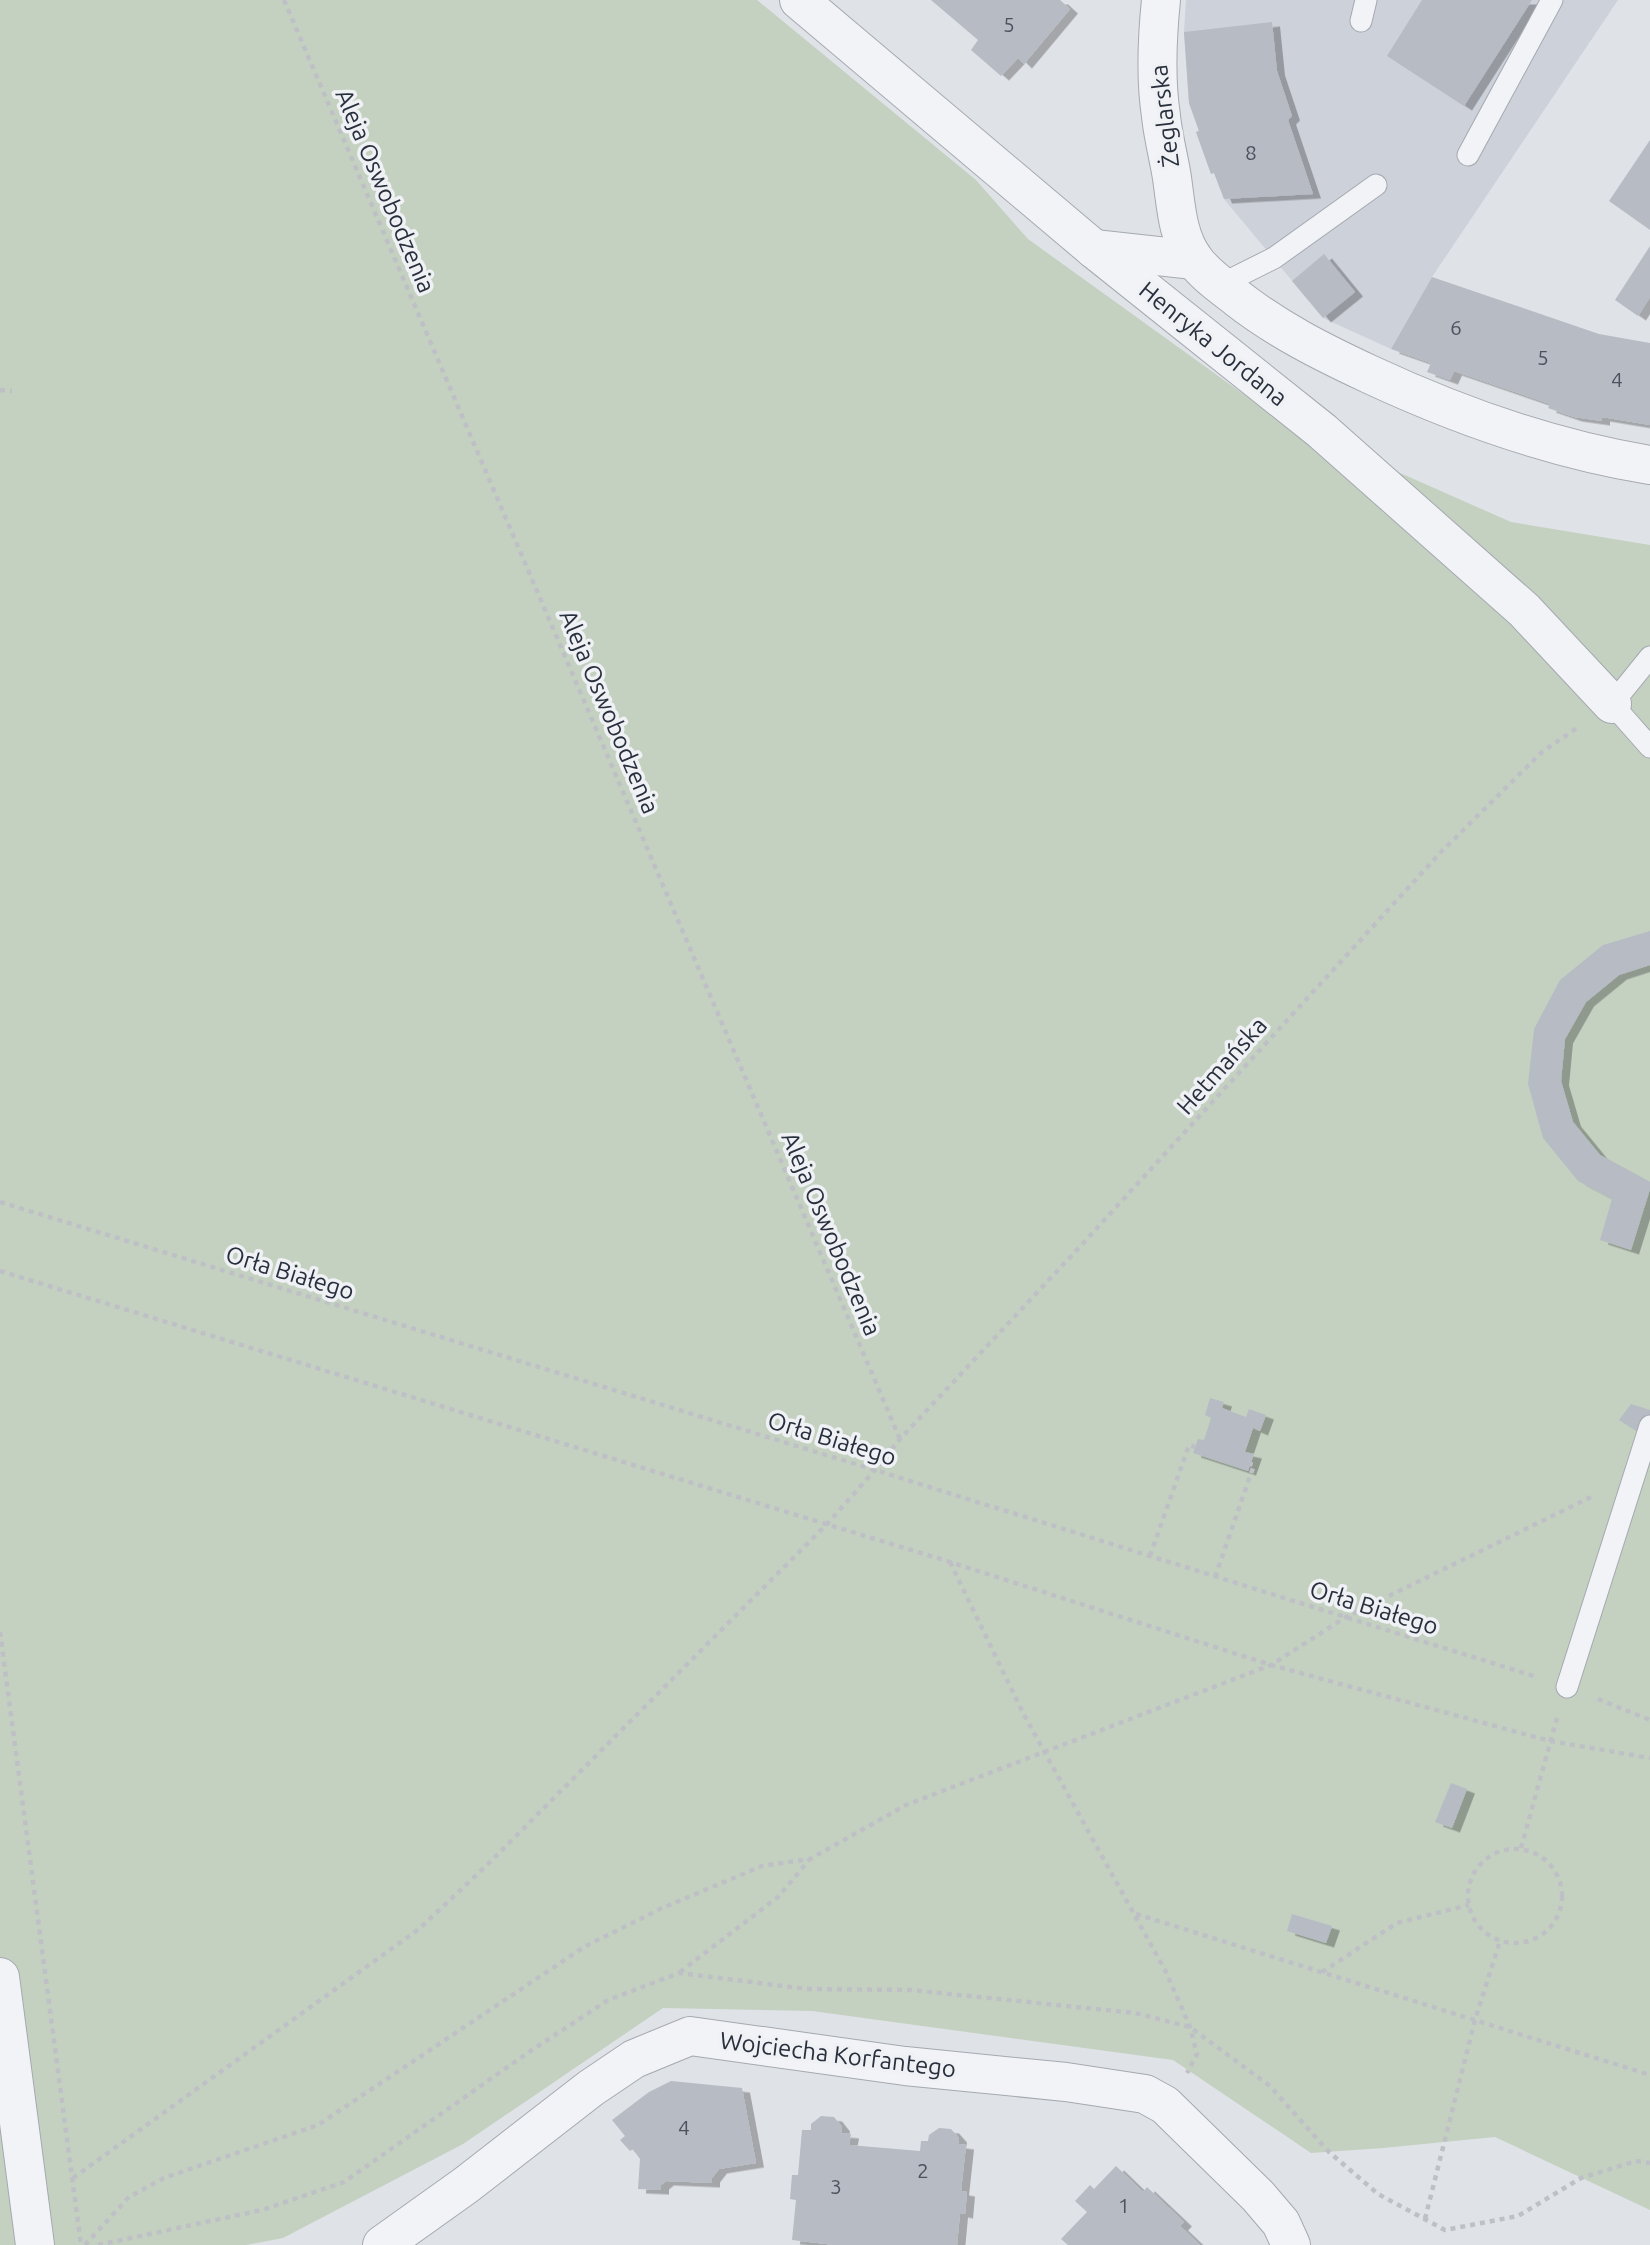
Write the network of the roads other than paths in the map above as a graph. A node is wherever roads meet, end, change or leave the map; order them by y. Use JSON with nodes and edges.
{"nodes":[{"id":1,"x":799,"y":0,"type":"edge"},
{"id":2,"x":1161,"y":0,"type":"edge"},
{"id":3,"x":1366,"y":0,"type":"edge"},
{"id":4,"x":1552,"y":0,"type":"edge"},
{"id":5,"x":1361,"y":21,"type":"dead end"},
{"id":6,"x":1468,"y":155,"type":"dead end"},
{"id":7,"x":1376,"y":185,"type":"dead end"},
{"id":8,"x":1094,"y":249,"type":"junction"},
{"id":9,"x":1198,"y":259,"type":"junction"},
{"id":10,"x":1650,"y":465,"type":"edge"},
{"id":11,"x":1650,"y":657,"type":"edge"},
{"id":12,"x":1612,"y":704,"type":"junction"},
{"id":13,"x":1650,"y":747,"type":"edge"},
{"id":14,"x":1650,"y":1426,"type":"edge"},
{"id":15,"x":1567,"y":1687,"type":"road end"},
{"id":16,"x":0,"y":1977,"type":"edge"},
{"id":17,"x":35,"y":2245,"type":"edge"},
{"id":18,"x":382,"y":2245,"type":"edge"},
{"id":19,"x":1292,"y":2245,"type":"edge"}],
"edges":[{"from":1,"to":8,"type":"street","name":"Henryka Jordana"},
{"from":2,"to":9,"type":"street","name":"Żeglarska"},
{"from":3,"to":5,"type":"lane"},
{"from":4,"to":6,"type":"lane"},
{"from":7,"to":9,"type":"lane"},
{"from":8,"to":9,"type":"street"},
{"from":8,"to":12,"type":"street","name":"Henryka Jordana"},
{"from":9,"to":10,"type":"street"},
{"from":11,"to":12,"type":"lane"},
{"from":12,"to":13,"type":"lane"},
{"from":14,"to":15,"type":"lane"},
{"from":16,"to":17,"type":"street"},
{"from":18,"to":19,"type":"street","name":"Wojciecha Korfantego"}]}
